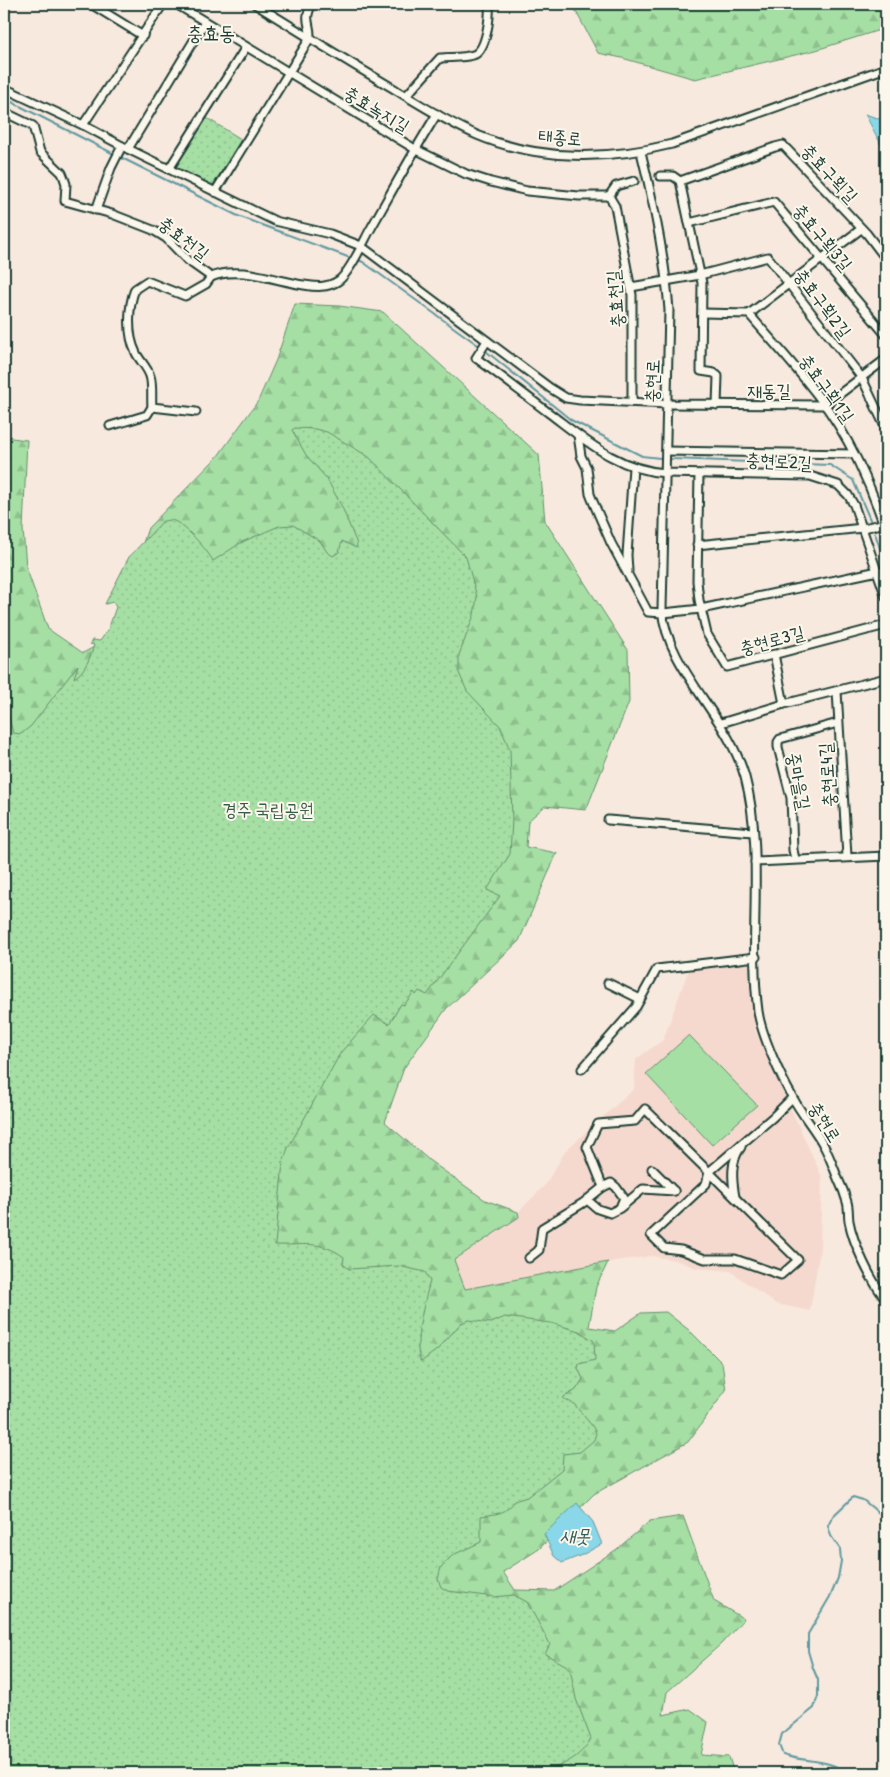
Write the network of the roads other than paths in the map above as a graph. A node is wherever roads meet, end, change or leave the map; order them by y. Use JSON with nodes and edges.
{"nodes":[{"id":1,"x":91,"y":4,"type":"edge"},
{"id":2,"x":164,"y":4,"type":"edge"},
{"id":3,"x":176,"y":4,"type":"edge"},
{"id":4,"x":255,"y":4,"type":"edge"},
{"id":5,"x":312,"y":4,"type":"edge"},
{"id":6,"x":489,"y":4,"type":"edge"},
{"id":7,"x":205,"y":22,"type":"junction"},
{"id":8,"x":143,"y":36,"type":"junction"},
{"id":9,"x":310,"y":38,"type":"junction"},
{"id":10,"x":246,"y":47,"type":"junction"},
{"id":11,"x":886,"y":68,"type":"edge"},
{"id":12,"x":288,"y":72,"type":"junction"},
{"id":13,"x":4,"y":88,"type":"edge"},
{"id":14,"x":406,"y":96,"type":"junction"},
{"id":15,"x":4,"y":112,"type":"edge"},
{"id":16,"x":438,"y":114,"type":"junction"},
{"id":17,"x":83,"y":125,"type":"junction"},
{"id":18,"x":125,"y":148,"type":"junction"},
{"id":19,"x":415,"y":149,"type":"junction"},
{"id":20,"x":641,"y":152,"type":"junction"},
{"id":21,"x":169,"y":169,"type":"junction"},
{"id":22,"x":660,"y":176,"type":"tunnel mouth"},
{"id":23,"x":634,"y":181,"type":"tunnel mouth"},
{"id":24,"x":680,"y":181,"type":"junction"},
{"id":25,"x":214,"y":192,"type":"junction"},
{"id":26,"x":610,"y":196,"type":"junction"},
{"id":27,"x":96,"y":210,"type":"junction"},
{"id":28,"x":689,"y":223,"type":"junction"},
{"id":29,"x":861,"y":229,"type":"junction"},
{"id":30,"x":361,"y":246,"type":"junction"},
{"id":31,"x":822,"y":259,"type":"junction"},
{"id":32,"x":886,"y":259,"type":"edge"},
{"id":33,"x":700,"y":275,"type":"junction"},
{"id":34,"x":211,"y":277,"type":"junction"},
{"id":35,"x":668,"y":281,"type":"junction"},
{"id":36,"x":790,"y":284,"type":"junction"},
{"id":37,"x":631,"y":287,"type":"junction"},
{"id":38,"x":702,"y":312,"type":"junction"},
{"id":39,"x":749,"y":314,"type":"junction"},
{"id":40,"x":886,"y":335,"type":"edge"},
{"id":41,"x":488,"y":341,"type":"junction"},
{"id":42,"x":886,"y":359,"type":"edge"},
{"id":43,"x":862,"y":378,"type":"junction"},
{"id":44,"x":632,"y":402,"type":"junction"},
{"id":45,"x":666,"y":404,"type":"junction"},
{"id":46,"x":717,"y":405,"type":"junction"},
{"id":47,"x":825,"y":405,"type":"junction"},
{"id":48,"x":152,"y":407,"type":"junction"},
{"id":49,"x":196,"y":412,"type":"dead end"},
{"id":50,"x":110,"y":426,"type":"dead end"},
{"id":51,"x":886,"y":429,"type":"edge"},
{"id":52,"x":578,"y":435,"type":"junction"},
{"id":53,"x":666,"y":451,"type":"junction"},
{"id":54,"x":854,"y":454,"type":"junction"},
{"id":55,"x":633,"y":467,"type":"junction"},
{"id":56,"x":666,"y":473,"type":"junction"},
{"id":57,"x":699,"y":474,"type":"junction"},
{"id":58,"x":885,"y":523,"type":"edge"},
{"id":59,"x":863,"y":528,"type":"junction"},
{"id":60,"x":886,"y":532,"type":"edge"},
{"id":61,"x":697,"y":544,"type":"junction"},
{"id":62,"x":878,"y":570,"type":"junction"},
{"id":63,"x":629,"y":576,"type":"junction"},
{"id":64,"x":886,"y":597,"type":"edge"},
{"id":65,"x":701,"y":609,"type":"junction"},
{"id":66,"x":663,"y":613,"type":"junction"},
{"id":67,"x":886,"y":625,"type":"edge"},
{"id":68,"x":774,"y":654,"type":"junction"},
{"id":69,"x":886,"y":678,"type":"edge"},
{"id":70,"x":837,"y":691,"type":"junction"},
{"id":71,"x":784,"y":704,"type":"junction"},
{"id":72,"x":838,"y":723,"type":"junction"},
{"id":73,"x":720,"y":724,"type":"junction"},
{"id":74,"x":608,"y":820,"type":"dead end"},
{"id":75,"x":753,"y":832,"type":"junction"},
{"id":76,"x":848,"y":856,"type":"junction"},
{"id":77,"x":886,"y":856,"type":"edge"},
{"id":78,"x":795,"y":859,"type":"junction"},
{"id":79,"x":755,"y":862,"type":"junction"},
{"id":80,"x":756,"y":957,"type":"junction"},
{"id":81,"x":608,"y":983,"type":"dead end"},
{"id":82,"x":640,"y":999,"type":"junction"},
{"id":83,"x":582,"y":1069,"type":"dead end"},
{"id":84,"x":792,"y":1098,"type":"junction"},
{"id":85,"x":750,"y":1137,"type":"junction"},
{"id":86,"x":652,"y":1169,"type":"dead end"},
{"id":87,"x":709,"y":1172,"type":"junction"},
{"id":88,"x":603,"y":1187,"type":"junction"},
{"id":89,"x":735,"y":1197,"type":"junction"},
{"id":90,"x":587,"y":1200,"type":"junction"},
{"id":91,"x":620,"y":1208,"type":"junction"},
{"id":92,"x":529,"y":1258,"type":"dead end"},
{"id":93,"x":886,"y":1299,"type":"edge"}],
"edges":[{"from":1,"to":8,"type":"street"},
{"from":2,"to":8,"type":"street"},
{"from":3,"to":7,"type":"street","name":"충효녹지길"},
{"from":4,"to":9,"type":"street","name":"태종로"},
{"from":5,"to":9,"type":"street"},
{"from":6,"to":14,"type":"street"},
{"from":7,"to":10,"type":"street","name":"충효녹지길"},
{"from":7,"to":18,"type":"street"},
{"from":8,"to":17,"type":"street"},
{"from":9,"to":12,"type":"street"},
{"from":9,"to":14,"type":"street","name":"태종로"},
{"from":10,"to":12,"type":"street","name":"충효녹지길"},
{"from":10,"to":21,"type":"street"},
{"from":11,"to":20,"type":"street","name":"태종로"},
{"from":12,"to":19,"type":"street","name":"충효녹지길"},
{"from":12,"to":25,"type":"street"},
{"from":13,"to":17,"type":"street"},
{"from":14,"to":16,"type":"street","name":"태종로"},
{"from":15,"to":27,"type":"street","name":"충효천길"},
{"from":16,"to":19,"type":"street","name":"충효녹지길"},
{"from":16,"to":20,"type":"street","name":"태종로"},
{"from":17,"to":18,"type":"street"},
{"from":18,"to":21,"type":"street"},
{"from":18,"to":27,"type":"street"},
{"from":19,"to":26,"type":"street"},
{"from":19,"to":30,"type":"street","name":"충효천길"},
{"from":20,"to":35,"type":"street","name":"충현로"},
{"from":21,"to":25,"type":"street"},
{"from":22,"to":24,"type":"street"},
{"from":23,"to":26,"type":"street"},
{"from":24,"to":28,"type":"street"},
{"from":24,"to":29,"type":"street","name":"충효구획길"},
{"from":25,"to":30,"type":"street"},
{"from":26,"to":37,"type":"street","name":"충효천길"},
{"from":27,"to":34,"type":"street","name":"충효천길"},
{"from":28,"to":31,"type":"street","name":"충효구획3길"},
{"from":28,"to":33,"type":"street"},
{"from":29,"to":31,"type":"street"},
{"from":29,"to":32,"type":"street","name":"충효구획길"},
{"from":30,"to":34,"type":"street","name":"충효천길"},
{"from":30,"to":41,"type":"street"},
{"from":31,"to":36,"type":"street"},
{"from":31,"to":40,"type":"street","name":"충효구획3길"},
{"from":33,"to":35,"type":"street"},
{"from":33,"to":36,"type":"street","name":"충효구획2길"},
{"from":33,"to":38,"type":"street"},
{"from":34,"to":48,"type":"street"},
{"from":35,"to":37,"type":"street"},
{"from":35,"to":45,"type":"street","name":"충현로"},
{"from":36,"to":39,"type":"street"},
{"from":36,"to":43,"type":"street","name":"충효구획2길"},
{"from":37,"to":44,"type":"street","name":"충효천길"},
{"from":38,"to":39,"type":"street"},
{"from":38,"to":46,"type":"street"},
{"from":39,"to":47,"type":"street","name":"충효구획1길"},
{"from":41,"to":44,"type":"street"},
{"from":41,"to":52,"type":"street"},
{"from":42,"to":43,"type":"street"},
{"from":43,"to":47,"type":"street"},
{"from":43,"to":51,"type":"street","name":"충효구획2길"},
{"from":44,"to":45,"type":"street"},
{"from":45,"to":46,"type":"street","name":"재동길"},
{"from":45,"to":53,"type":"street","name":"충현로"},
{"from":46,"to":47,"type":"street","name":"재동길"},
{"from":47,"to":54,"type":"street","name":"충효구획1길"},
{"from":48,"to":49,"type":"street"},
{"from":48,"to":50,"type":"street"},
{"from":52,"to":55,"type":"street","name":"충현로2길"},
{"from":52,"to":63,"type":"street"},
{"from":53,"to":54,"type":"street"},
{"from":53,"to":56,"type":"street","name":"충현로"},
{"from":54,"to":58,"type":"street","name":"충효구획1길"},
{"from":55,"to":56,"type":"street","name":"충현로2길"},
{"from":55,"to":63,"type":"street"},
{"from":56,"to":57,"type":"street","name":"충현로2길"},
{"from":56,"to":66,"type":"street","name":"충현로"},
{"from":57,"to":59,"type":"street","name":"충현로2길"},
{"from":57,"to":61,"type":"street","name":"충현로3길"},
{"from":58,"to":59,"type":"street"},
{"from":58,"to":60,"type":"street","name":"충효구획1길"},
{"from":59,"to":61,"type":"street"},
{"from":59,"to":62,"type":"street","name":"충현로2길"},
{"from":61,"to":65,"type":"street","name":"충현로3길"},
{"from":62,"to":64,"type":"street","name":"충현로2길"},
{"from":62,"to":65,"type":"street"},
{"from":63,"to":66,"type":"street"},
{"from":65,"to":66,"type":"street"},
{"from":65,"to":68,"type":"street","name":"충현로3길"},
{"from":66,"to":73,"type":"street","name":"충현로"},
{"from":67,"to":68,"type":"street","name":"충현로3길"},
{"from":68,"to":71,"type":"street"},
{"from":69,"to":70,"type":"street"},
{"from":70,"to":71,"type":"street"},
{"from":70,"to":72,"type":"street","name":"충현로4길"},
{"from":71,"to":73,"type":"street"},
{"from":72,"to":76,"type":"street","name":"충현로4길"},
{"from":72,"to":78,"type":"street","name":"중마을길"},
{"from":73,"to":75,"type":"street","name":"충현로"},
{"from":74,"to":75,"type":"street"},
{"from":75,"to":79,"type":"street","name":"충현로"},
{"from":76,"to":77,"type":"street"},
{"from":76,"to":78,"type":"street"},
{"from":78,"to":79,"type":"street"},
{"from":79,"to":80,"type":"street","name":"충현로"},
{"from":80,"to":82,"type":"street"},
{"from":80,"to":84,"type":"street","name":"충현로"},
{"from":81,"to":82,"type":"street"},
{"from":82,"to":83,"type":"street"},
{"from":84,"to":85,"type":"street"},
{"from":84,"to":93,"type":"street","name":"충현로"},
{"from":85,"to":87,"type":"street"},
{"from":85,"to":89,"type":"street"},
{"from":86,"to":91,"type":"street"},
{"from":87,"to":88,"type":"street"},
{"from":87,"to":89,"type":"street"},
{"from":87,"to":89,"type":"street"},
{"from":88,"to":90,"type":"street"},
{"from":88,"to":91,"type":"street"},
{"from":90,"to":91,"type":"street"},
{"from":90,"to":92,"type":"street"}]}
